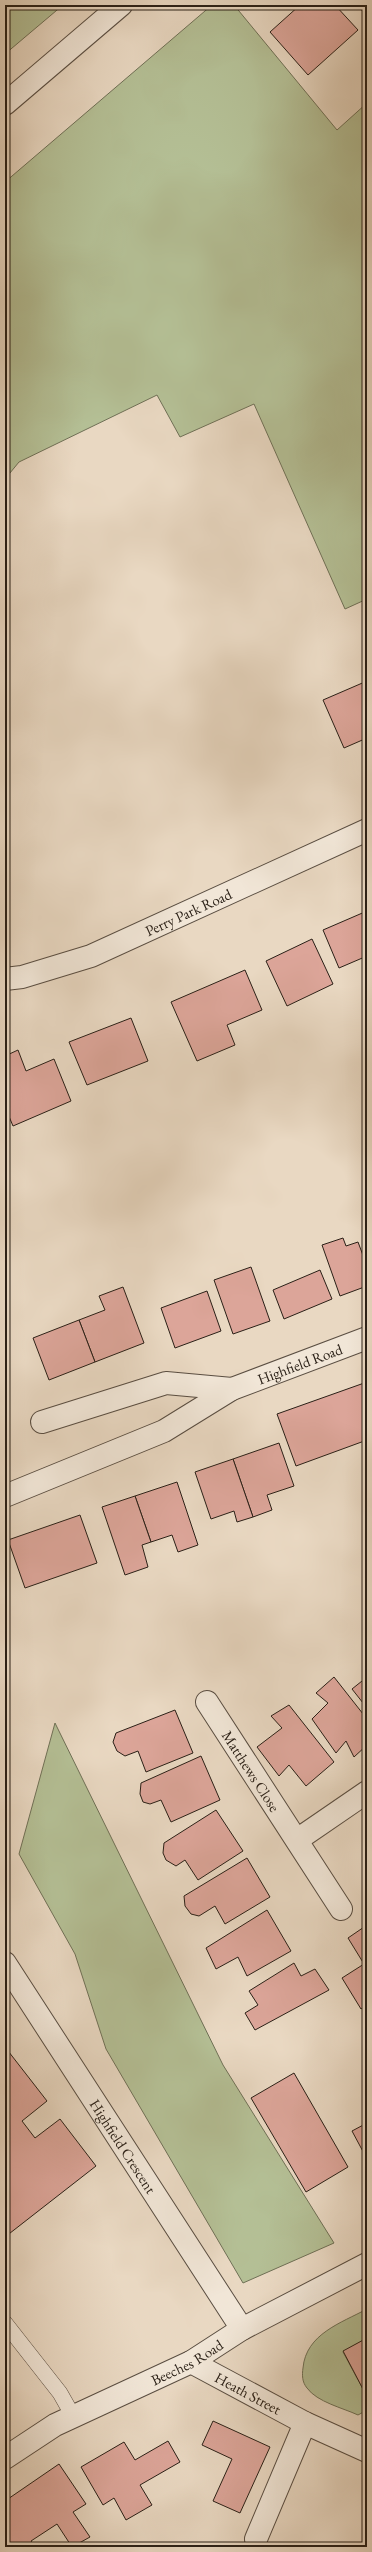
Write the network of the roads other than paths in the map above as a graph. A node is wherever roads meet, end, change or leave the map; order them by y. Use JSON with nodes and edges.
{"nodes":[{"id":1,"x":121,"y":5,"type":"edge"},
{"id":2,"x":5,"y":104,"type":"edge"},
{"id":3,"x":367,"y":830,"type":"edge"},
{"id":4,"x":5,"y":979,"type":"edge"},
{"id":5,"x":367,"y":1338,"type":"edge"},
{"id":6,"x":232,"y":1389,"type":"junction"},
{"id":7,"x":42,"y":1422,"type":"dead end"},
{"id":8,"x":5,"y":1496,"type":"edge"},
{"id":9,"x":207,"y":1702,"type":"dead end"},
{"id":10,"x":367,"y":1792,"type":"edge"},
{"id":11,"x":297,"y":1840,"type":"junction"},
{"id":12,"x":341,"y":1909,"type":"dead end"},
{"id":13,"x":5,"y":1963,"type":"edge"},
{"id":14,"x":367,"y":2264,"type":"edge"},
{"id":15,"x":5,"y":2323,"type":"edge"},
{"id":16,"x":242,"y":2329,"type":"junction"},
{"id":17,"x":191,"y":2362,"type":"junction"},
{"id":18,"x":73,"y":2416,"type":"junction"},
{"id":19,"x":305,"y":2423,"type":"junction"},
{"id":20,"x":367,"y":2451,"type":"edge"},
{"id":21,"x":5,"y":2458,"type":"edge"},
{"id":22,"x":256,"y":2539,"type":"dead end"}],
"edges":[{"from":1,"to":2,"type":"street"},
{"from":3,"to":4,"type":"street","name":"Perry Park Road"},
{"from":5,"to":6,"type":"street","name":"Highfield Road"},
{"from":6,"to":7,"type":"street"},
{"from":6,"to":8,"type":"street"},
{"from":9,"to":11,"type":"street","name":"Matthews Close"},
{"from":10,"to":11,"type":"street"},
{"from":11,"to":12,"type":"street","name":"Matthews Close"},
{"from":13,"to":16,"type":"street","name":"Highfield Crescent"},
{"from":14,"to":16,"type":"street","name":"Beeches Road"},
{"from":15,"to":18,"type":"lane"},
{"from":16,"to":17,"type":"street","name":"Beeches Road"},
{"from":17,"to":18,"type":"street","name":"Beeches Road"},
{"from":17,"to":19,"type":"street","name":"Heath Street"},
{"from":18,"to":21,"type":"street","name":"Beeches Road"},
{"from":19,"to":20,"type":"street","name":"Heath Street"},
{"from":19,"to":22,"type":"street"}]}
